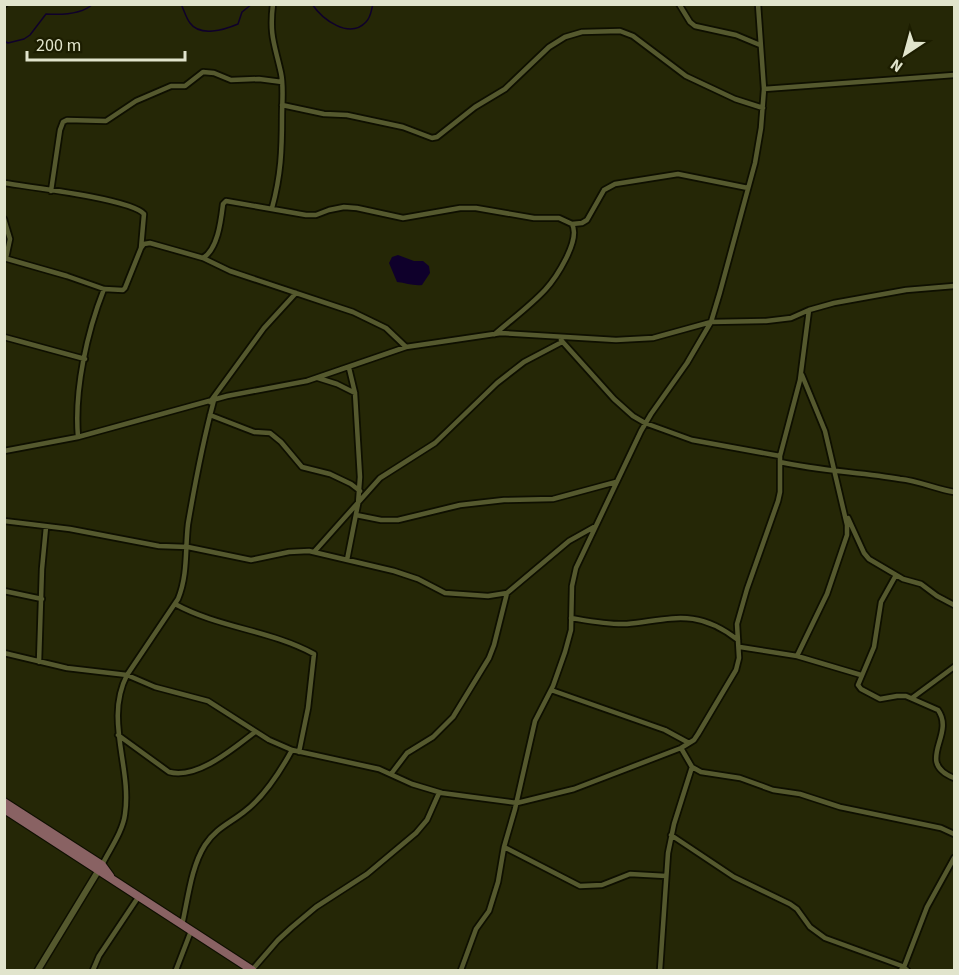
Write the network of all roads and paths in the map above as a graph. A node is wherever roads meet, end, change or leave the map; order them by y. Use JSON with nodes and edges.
{"nodes":[{"id":1,"x":273,"y":4,"type":"edge"},
{"id":2,"x":678,"y":4,"type":"edge"},
{"id":3,"x":758,"y":4,"type":"edge"},
{"id":4,"x":760,"y":45,"type":"junction"},
{"id":5,"x":954,"y":75,"type":"edge"},
{"id":6,"x":282,"y":82,"type":"junction"},
{"id":7,"x":764,"y":89,"type":"junction"},
{"id":8,"x":282,"y":105,"type":"junction"},
{"id":9,"x":763,"y":108,"type":"junction"},
{"id":10,"x":4,"y":183,"type":"edge"},
{"id":11,"x":748,"y":188,"type":"junction"},
{"id":12,"x":51,"y":191,"type":"junction"},
{"id":13,"x":272,"y":208,"type":"junction"},
{"id":14,"x":4,"y":219,"type":"edge"},
{"id":15,"x":572,"y":224,"type":"junction"},
{"id":16,"x":141,"y":248,"type":"junction"},
{"id":17,"x":5,"y":258,"type":"edge"},
{"id":18,"x":203,"y":258,"type":"junction"},
{"id":19,"x":954,"y":286,"type":"edge"},
{"id":20,"x":104,"y":289,"type":"junction"},
{"id":21,"x":296,"y":293,"type":"junction"},
{"id":22,"x":809,"y":310,"type":"junction"},
{"id":23,"x":711,"y":322,"type":"junction"},
{"id":24,"x":495,"y":334,"type":"junction"},
{"id":25,"x":4,"y":337,"type":"edge"},
{"id":26,"x":560,"y":340,"type":"junction"},
{"id":27,"x":406,"y":347,"type":"junction"},
{"id":28,"x":85,"y":359,"type":"junction"},
{"id":29,"x":349,"y":368,"type":"junction"},
{"id":30,"x":801,"y":372,"type":"junction"},
{"id":31,"x":318,"y":378,"type":"junction"},
{"id":32,"x":355,"y":393,"type":"junction"},
{"id":33,"x":212,"y":401,"type":"junction"},
{"id":34,"x":210,"y":415,"type":"junction"},
{"id":35,"x":645,"y":423,"type":"junction"},
{"id":36,"x":78,"y":437,"type":"junction"},
{"id":37,"x":4,"y":451,"type":"edge"},
{"id":38,"x":780,"y":456,"type":"junction"},
{"id":39,"x":780,"y":462,"type":"junction"},
{"id":40,"x":834,"y":470,"type":"junction"},
{"id":41,"x":616,"y":483,"type":"junction"},
{"id":42,"x":360,"y":491,"type":"junction"},
{"id":43,"x":954,"y":492,"type":"edge"},
{"id":44,"x":358,"y":504,"type":"junction"},
{"id":45,"x":845,"y":511,"type":"junction"},
{"id":46,"x":356,"y":515,"type":"junction"},
{"id":47,"x":4,"y":521,"type":"edge"},
{"id":48,"x":594,"y":526,"type":"junction"},
{"id":49,"x":46,"y":527,"type":"junction"},
{"id":50,"x":188,"y":547,"type":"junction"},
{"id":51,"x":314,"y":552,"type":"junction"},
{"id":52,"x":347,"y":560,"type":"junction"},
{"id":53,"x":897,"y":575,"type":"junction"},
{"id":54,"x":4,"y":591,"type":"edge"},
{"id":55,"x":507,"y":593,"type":"junction"},
{"id":56,"x":42,"y":599,"type":"junction"},
{"id":57,"x":175,"y":604,"type":"junction"},
{"id":58,"x":954,"y":605,"type":"edge"},
{"id":59,"x":571,"y":618,"type":"junction"},
{"id":60,"x":738,"y":640,"type":"junction"},
{"id":61,"x":740,"y":647,"type":"junction"},
{"id":62,"x":5,"y":655,"type":"edge"},
{"id":63,"x":797,"y":656,"type":"junction"},
{"id":64,"x":39,"y":662,"type":"junction"},
{"id":65,"x":954,"y":667,"type":"edge"},
{"id":66,"x":127,"y":675,"type":"junction"},
{"id":67,"x":861,"y":675,"type":"junction"},
{"id":68,"x":551,"y":690,"type":"junction"},
{"id":69,"x":912,"y":698,"type":"junction"},
{"id":70,"x":255,"y":732,"type":"junction"},
{"id":71,"x":118,"y":735,"type":"junction"},
{"id":72,"x":689,"y":743,"type":"junction"},
{"id":73,"x":681,"y":748,"type":"junction"},
{"id":74,"x":292,"y":750,"type":"junction"},
{"id":75,"x":298,"y":752,"type":"junction"},
{"id":76,"x":692,"y":767,"type":"junction"},
{"id":77,"x":391,"y":774,"type":"junction"},
{"id":78,"x":954,"y":778,"type":"edge"},
{"id":79,"x":440,"y":793,"type":"junction"},
{"id":80,"x":4,"y":801,"type":"edge"},
{"id":81,"x":517,"y":802,"type":"junction"},
{"id":82,"x":4,"y":809,"type":"edge"},
{"id":83,"x":954,"y":834,"type":"edge"},
{"id":84,"x":671,"y":835,"type":"junction"},
{"id":85,"x":504,"y":847,"type":"junction"},
{"id":86,"x":954,"y":858,"type":"edge"},
{"id":87,"x":100,"y":868,"type":"junction"},
{"id":88,"x":666,"y":876,"type":"junction"},
{"id":89,"x":139,"y":896,"type":"junction"},
{"id":90,"x":182,"y":925,"type":"junction"},
{"id":91,"x":191,"y":931,"type":"junction"},
{"id":92,"x":904,"y":969,"type":"edge"},
{"id":93,"x":38,"y":970,"type":"edge"},
{"id":94,"x":93,"y":970,"type":"edge"},
{"id":95,"x":176,"y":970,"type":"edge"},
{"id":96,"x":252,"y":970,"type":"edge"},
{"id":97,"x":461,"y":970,"type":"edge"},
{"id":98,"x":660,"y":970,"type":"edge"}],
"edges":[{"from":1,"to":6,"type":"street"},
{"from":2,"to":4,"type":"street"},
{"from":3,"to":4,"type":"street"},
{"from":4,"to":7,"type":"street"},
{"from":5,"to":7,"type":"street"},
{"from":6,"to":8,"type":"street"},
{"from":6,"to":12,"type":"street"},
{"from":7,"to":9,"type":"street"},
{"from":8,"to":9,"type":"street"},
{"from":8,"to":13,"type":"street"},
{"from":9,"to":11,"type":"street"},
{"from":10,"to":12,"type":"street"},
{"from":11,"to":15,"type":"street"},
{"from":11,"to":23,"type":"street"},
{"from":12,"to":16,"type":"street"},
{"from":13,"to":15,"type":"street"},
{"from":13,"to":18,"type":"street"},
{"from":14,"to":17,"type":"street"},
{"from":15,"to":24,"type":"street"},
{"from":16,"to":18,"type":"street"},
{"from":16,"to":20,"type":"street"},
{"from":17,"to":20,"type":"street"},
{"from":18,"to":21,"type":"street"},
{"from":19,"to":22,"type":"street"},
{"from":20,"to":28,"type":"street"},
{"from":21,"to":27,"type":"street"},
{"from":21,"to":33,"type":"street"},
{"from":22,"to":23,"type":"street"},
{"from":22,"to":30,"type":"street"},
{"from":23,"to":26,"type":"street"},
{"from":23,"to":35,"type":"street"},
{"from":24,"to":26,"type":"street"},
{"from":24,"to":27,"type":"street"},
{"from":25,"to":28,"type":"street"},
{"from":26,"to":35,"type":"street"},
{"from":26,"to":44,"type":"street"},
{"from":27,"to":29,"type":"street"},
{"from":28,"to":36,"type":"street"},
{"from":29,"to":31,"type":"street"},
{"from":29,"to":32,"type":"street"},
{"from":30,"to":38,"type":"street"},
{"from":30,"to":40,"type":"street"},
{"from":31,"to":32,"type":"street"},
{"from":31,"to":33,"type":"street"},
{"from":32,"to":42,"type":"street"},
{"from":33,"to":34,"type":"street"},
{"from":33,"to":36,"type":"street"},
{"from":34,"to":42,"type":"street"},
{"from":34,"to":50,"type":"street"},
{"from":35,"to":38,"type":"street"},
{"from":35,"to":41,"type":"street"},
{"from":36,"to":37,"type":"street"},
{"from":38,"to":39,"type":"street"},
{"from":39,"to":40,"type":"street"},
{"from":39,"to":60,"type":"street"},
{"from":40,"to":43,"type":"street"},
{"from":40,"to":45,"type":"street"},
{"from":41,"to":46,"type":"street"},
{"from":41,"to":48,"type":"street"},
{"from":42,"to":44,"type":"street"},
{"from":44,"to":46,"type":"street"},
{"from":44,"to":51,"type":"street"},
{"from":45,"to":53,"type":"street"},
{"from":45,"to":63,"type":"street"},
{"from":46,"to":52,"type":"street"},
{"from":47,"to":49,"type":"street"},
{"from":48,"to":55,"type":"street"},
{"from":48,"to":59,"type":"street"},
{"from":49,"to":50,"type":"street"},
{"from":49,"to":56,"type":"street"},
{"from":50,"to":51,"type":"street"},
{"from":50,"to":57,"type":"street"},
{"from":51,"to":52,"type":"street"},
{"from":52,"to":55,"type":"street"},
{"from":53,"to":58,"type":"street"},
{"from":53,"to":67,"type":"street"},
{"from":54,"to":56,"type":"street"},
{"from":55,"to":77,"type":"street"},
{"from":56,"to":64,"type":"street"},
{"from":57,"to":66,"type":"street"},
{"from":57,"to":75,"type":"street"},
{"from":59,"to":60,"type":"street"},
{"from":59,"to":68,"type":"street"},
{"from":60,"to":61,"type":"street"},
{"from":61,"to":63,"type":"street"},
{"from":61,"to":72,"type":"street"},
{"from":62,"to":64,"type":"street"},
{"from":63,"to":67,"type":"street"},
{"from":64,"to":66,"type":"street"},
{"from":65,"to":69,"type":"street"},
{"from":66,"to":70,"type":"street"},
{"from":66,"to":71,"type":"street"},
{"from":67,"to":69,"type":"street"},
{"from":68,"to":72,"type":"street"},
{"from":68,"to":81,"type":"street"},
{"from":69,"to":78,"type":"street"},
{"from":70,"to":71,"type":"street"},
{"from":70,"to":74,"type":"street"},
{"from":71,"to":87,"type":"street"},
{"from":72,"to":73,"type":"street"},
{"from":73,"to":76,"type":"street"},
{"from":73,"to":81,"type":"street"},
{"from":74,"to":75,"type":"street"},
{"from":74,"to":90,"type":"street"},
{"from":75,"to":77,"type":"street"},
{"from":76,"to":83,"type":"street"},
{"from":76,"to":84,"type":"street"},
{"from":77,"to":79,"type":"street"},
{"from":79,"to":81,"type":"street"},
{"from":79,"to":96,"type":"street"},
{"from":80,"to":87,"type":"main road"},
{"from":81,"to":85,"type":"street"},
{"from":82,"to":87,"type":"main road"},
{"from":84,"to":88,"type":"street"},
{"from":84,"to":92,"type":"street"},
{"from":85,"to":88,"type":"street"},
{"from":85,"to":97,"type":"street"},
{"from":86,"to":92,"type":"street"},
{"from":87,"to":89,"type":"main road"},
{"from":87,"to":93,"type":"street"},
{"from":88,"to":98,"type":"street"},
{"from":89,"to":90,"type":"main road"},
{"from":89,"to":94,"type":"street"},
{"from":90,"to":91,"type":"main road"},
{"from":91,"to":95,"type":"street"},
{"from":91,"to":96,"type":"main road"}]}
